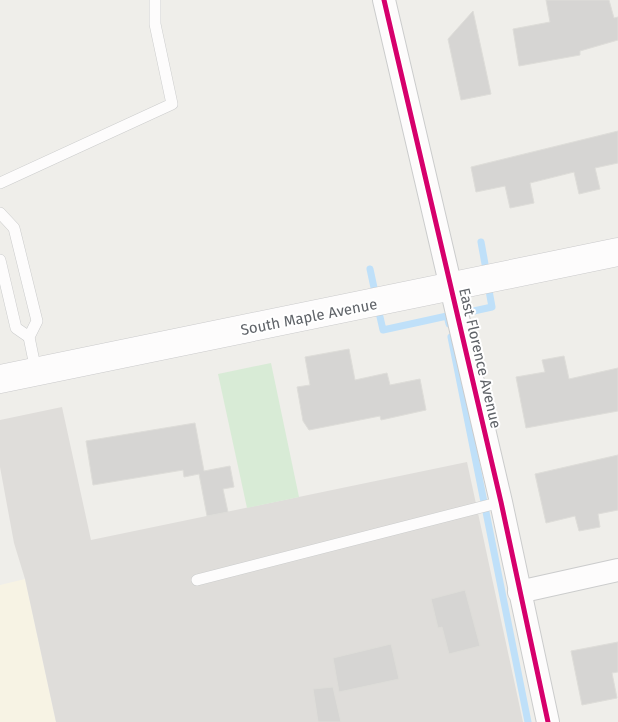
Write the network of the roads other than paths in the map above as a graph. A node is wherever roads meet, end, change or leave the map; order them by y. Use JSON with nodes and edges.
{"nodes":[{"id":1,"x":155,"y":0,"type":"edge"},
{"id":2,"x":384,"y":0,"type":"edge"},
{"id":3,"x":0,"y":183,"type":"edge"},
{"id":4,"x":0,"y":215,"type":"edge"},
{"id":5,"x":618,"y":252,"type":"edge"},
{"id":6,"x":0,"y":260,"type":"edge"},
{"id":7,"x":451,"y":288,"type":"junction"},
{"id":8,"x":29,"y":337,"type":"junction"},
{"id":9,"x":36,"y":371,"type":"junction"},
{"id":10,"x":0,"y":379,"type":"edge"},
{"id":11,"x":501,"y":502,"type":"junction"},
{"id":12,"x":618,"y":570,"type":"edge"},
{"id":13,"x":196,"y":580,"type":"dead end"},
{"id":14,"x":519,"y":592,"type":"junction"},
{"id":15,"x":548,"y":722,"type":"edge"}],
"edges":[{"from":1,"to":3,"type":"lane"},
{"from":2,"to":7,"type":"street","name":"East Florence Avenue"},
{"from":4,"to":8,"type":"lane"},
{"from":5,"to":7,"type":"main road","name":"South Maple Avenue"},
{"from":6,"to":8,"type":"lane"},
{"from":7,"to":9,"type":"main road","name":"South Maple Avenue"},
{"from":7,"to":11,"type":"street","name":"East Florence Avenue"},
{"from":8,"to":9,"type":"lane"},
{"from":9,"to":10,"type":"main road","name":"South Maple Avenue"},
{"from":11,"to":13,"type":"lane"},
{"from":11,"to":14,"type":"street","name":"East Florence Avenue"},
{"from":12,"to":14,"type":"street"},
{"from":14,"to":15,"type":"street","name":"East Florence Avenue"}]}
